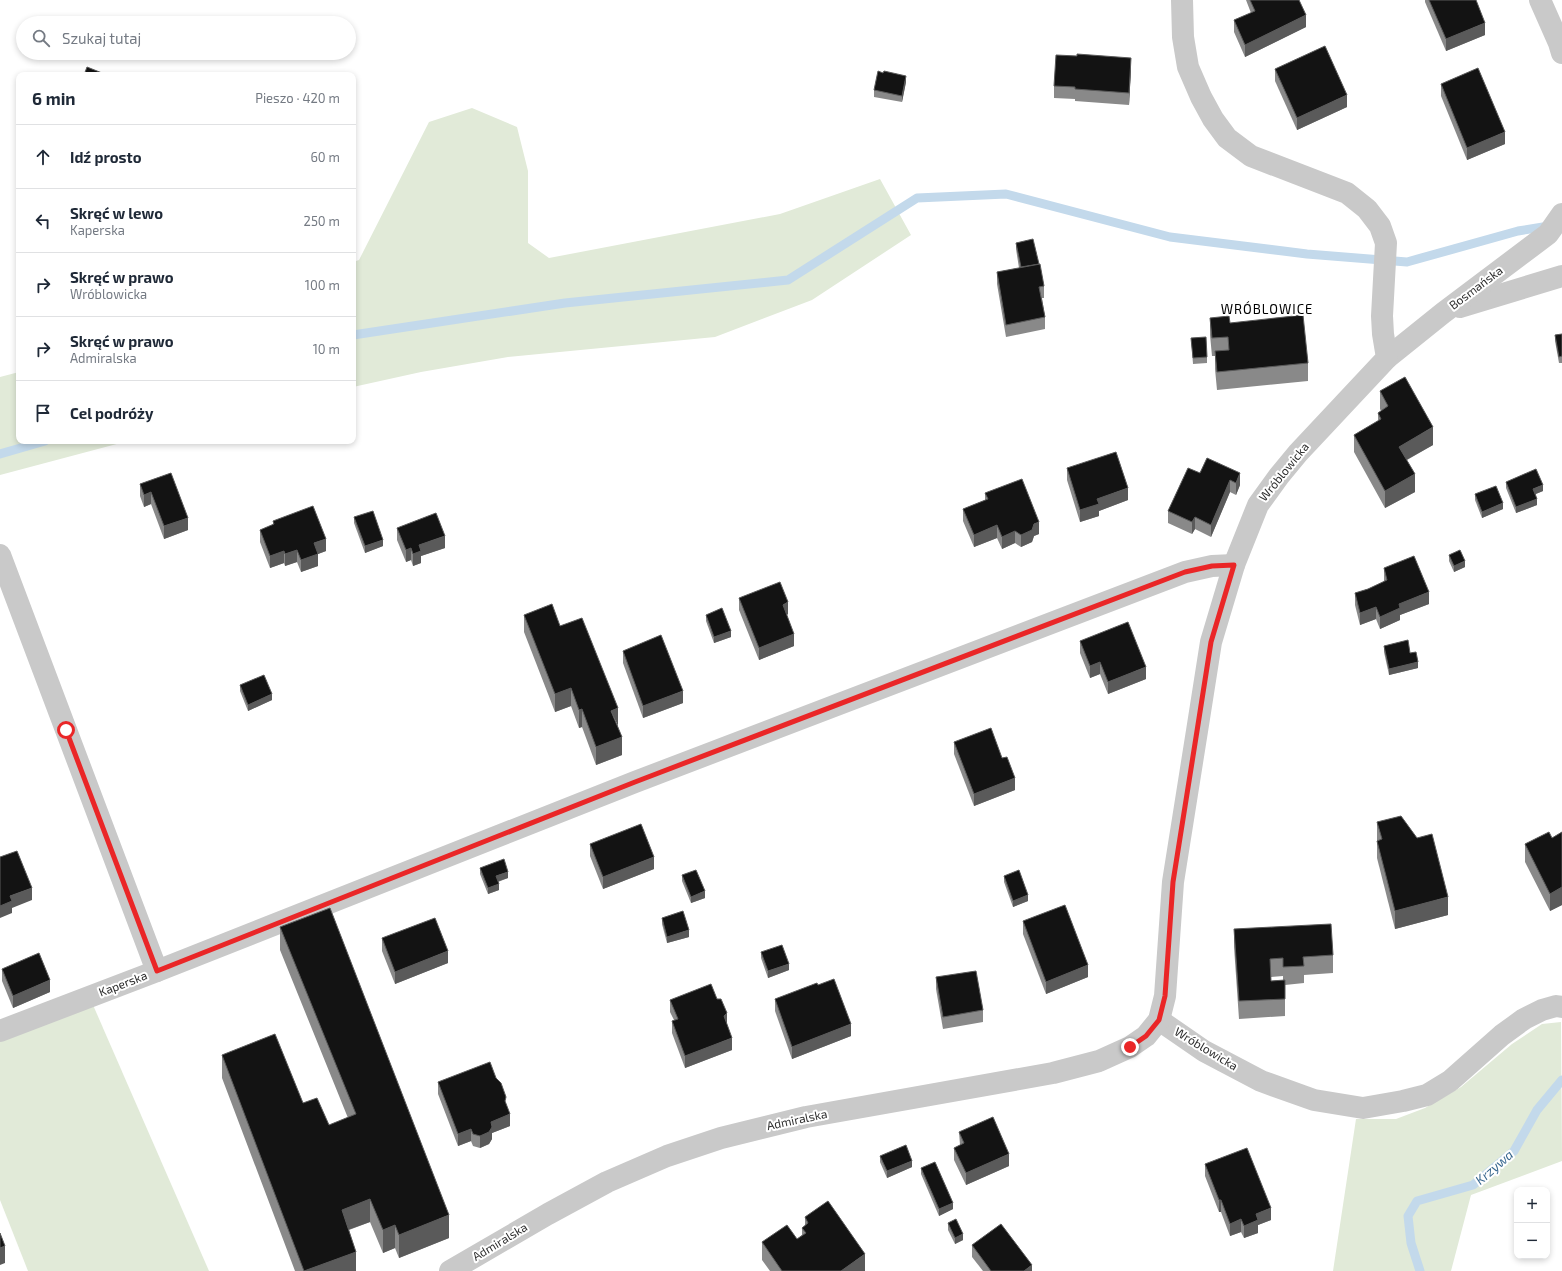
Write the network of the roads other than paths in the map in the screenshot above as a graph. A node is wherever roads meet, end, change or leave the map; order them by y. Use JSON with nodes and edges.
{"nodes":[{"id":1,"x":1182,"y":0,"type":"edge"},
{"id":2,"x":1540,"y":0,"type":"edge"},
{"id":3,"x":1562,"y":53,"type":"edge"},
{"id":4,"x":1562,"y":214,"type":"edge"},
{"id":5,"x":1562,"y":276,"type":"edge"},
{"id":6,"x":1443,"y":313,"type":"junction"},
{"id":7,"x":1387,"y":358,"type":"junction"},
{"id":8,"x":0,"y":555,"type":"edge"},
{"id":9,"x":1234,"y":565,"type":"junction"},
{"id":10,"x":157,"y":971,"type":"junction"},
{"id":11,"x":1562,"y":1007,"type":"edge"},
{"id":12,"x":1159,"y":1020,"type":"junction"},
{"id":13,"x":0,"y":1031,"type":"edge"},
{"id":14,"x":450,"y":1271,"type":"edge"}],
"edges":[{"from":1,"to":7,"type":"street"},
{"from":2,"to":3,"type":"street"},
{"from":4,"to":6,"type":"street","name":"Bosmańska"},
{"from":5,"to":6,"type":"street"},
{"from":6,"to":7,"type":"street","name":"Bosmańska"},
{"from":7,"to":9,"type":"street","name":"Wróblowicka"},
{"from":8,"to":10,"type":"street"},
{"from":9,"to":10,"type":"street","name":"Kaperska"},
{"from":9,"to":12,"type":"street","name":"Wróblowicka"},
{"from":10,"to":13,"type":"street","name":"Kaperska"},
{"from":11,"to":12,"type":"street","name":"Wróblowicka"},
{"from":12,"to":14,"type":"street","name":"Admiralska"}]}
